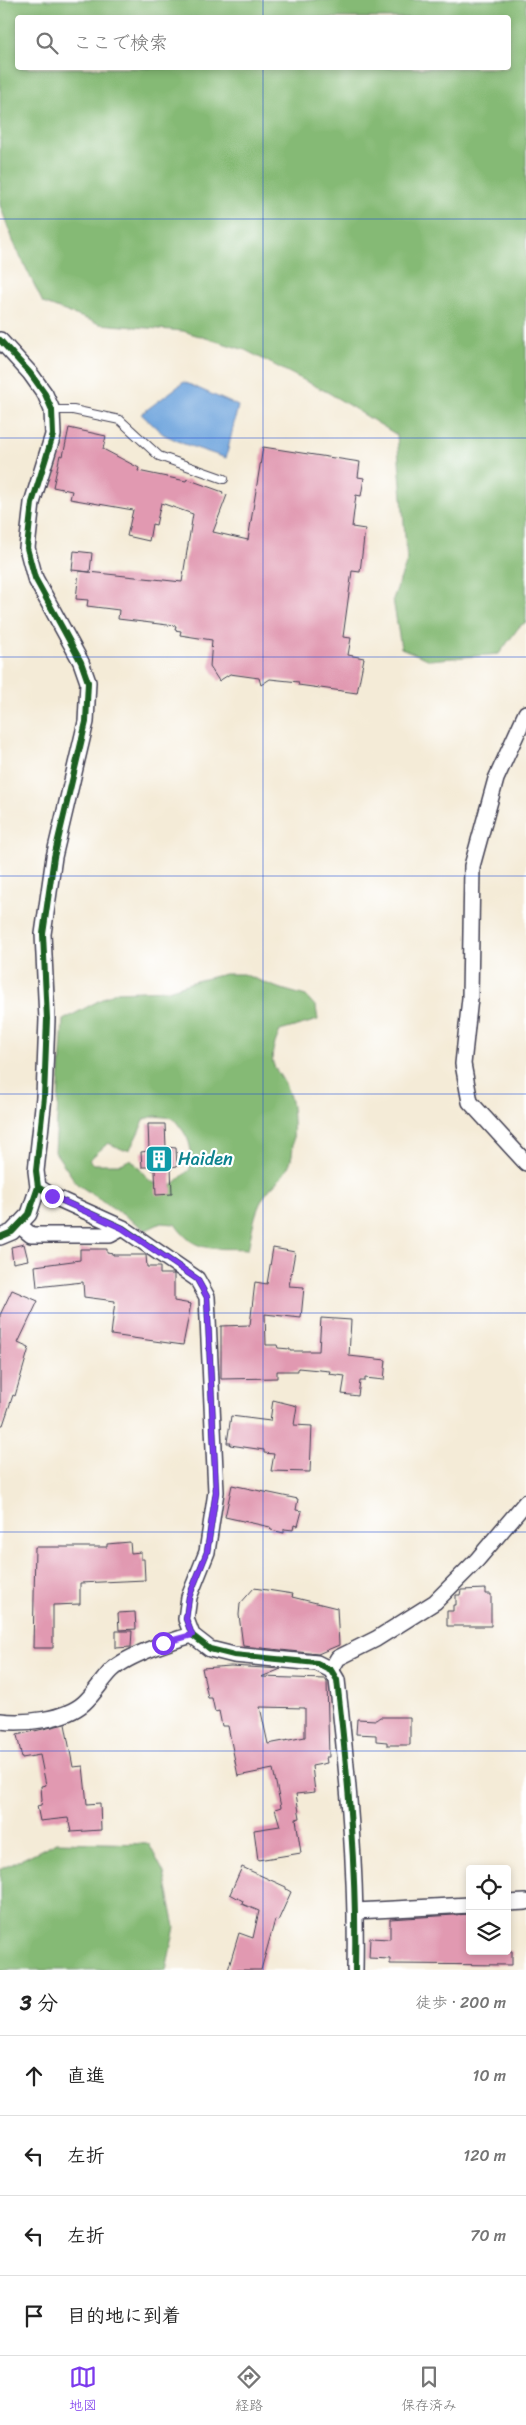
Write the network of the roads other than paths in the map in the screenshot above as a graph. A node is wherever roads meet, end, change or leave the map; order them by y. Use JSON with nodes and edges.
{"nodes":[{"id":1,"x":0,"y":340,"type":"edge"},
{"id":2,"x":52,"y":410,"type":"junction"},
{"id":3,"x":224,"y":480,"type":"dead end"},
{"id":4,"x":526,"y":714,"type":"edge"},
{"id":5,"x":526,"y":1163,"type":"edge"},
{"id":6,"x":38,"y":1187,"type":"junction"},
{"id":7,"x":19,"y":1225,"type":"junction"},
{"id":8,"x":122,"y":1228,"type":"junction"},
{"id":9,"x":0,"y":1237,"type":"edge"},
{"id":10,"x":526,"y":1502,"type":"edge"},
{"id":11,"x":192,"y":1635,"type":"junction"},
{"id":12,"x":331,"y":1670,"type":"junction"},
{"id":13,"x":0,"y":1721,"type":"edge"},
{"id":14,"x":526,"y":1902,"type":"edge"},
{"id":15,"x":511,"y":1903,"type":"edge"},
{"id":16,"x":466,"y":1905,"type":"edge"},
{"id":17,"x":356,"y":1911,"type":"junction"},
{"id":18,"x":355,"y":1970,"type":"edge"}],
"edges":[{"from":1,"to":2,"type":"street"},
{"from":2,"to":3,"type":"lane"},
{"from":2,"to":6,"type":"street"},
{"from":4,"to":5,"type":"street"},
{"from":6,"to":7,"type":"street"},
{"from":6,"to":8,"type":"street"},
{"from":7,"to":8,"type":"street"},
{"from":7,"to":9,"type":"street"},
{"from":8,"to":11,"type":"street"},
{"from":10,"to":12,"type":"street"},
{"from":11,"to":12,"type":"street"},
{"from":11,"to":13,"type":"street"},
{"from":12,"to":17,"type":"street"},
{"from":14,"to":15,"type":"street"},
{"from":16,"to":17,"type":"street"},
{"from":17,"to":18,"type":"street"}]}
